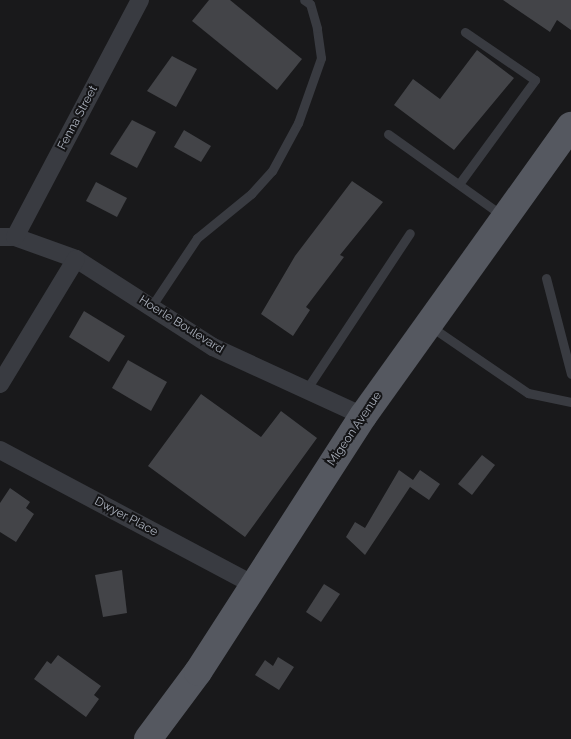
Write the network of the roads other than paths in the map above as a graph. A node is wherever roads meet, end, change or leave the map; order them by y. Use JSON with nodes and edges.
{"nodes":[{"id":1,"x":140,"y":0,"type":"edge"},
{"id":2,"x":304,"y":0,"type":"edge"},
{"id":3,"x":465,"y":32,"type":"dead end"},
{"id":4,"x":571,"y":126,"type":"edge"},
{"id":5,"x":388,"y":134,"type":"dead end"},
{"id":6,"x":459,"y":184,"type":"junction"},
{"id":7,"x":506,"y":217,"type":"junction"},
{"id":8,"x":410,"y":234,"type":"dead end"},
{"id":9,"x":8,"y":237,"type":"edge"},
{"id":10,"x":76,"y":260,"type":"junction"},
{"id":11,"x":546,"y":278,"type":"dead end"},
{"id":12,"x":151,"y":307,"type":"junction"},
{"id":13,"x":428,"y":325,"type":"junction"},
{"id":14,"x":571,"y":374,"type":"edge"},
{"id":15,"x":0,"y":384,"type":"edge"},
{"id":16,"x":306,"y":390,"type":"junction"},
{"id":17,"x":571,"y":402,"type":"edge"},
{"id":18,"x":363,"y":416,"type":"junction"},
{"id":19,"x":0,"y":450,"type":"edge"},
{"id":20,"x":252,"y":584,"type":"junction"},
{"id":21,"x":148,"y":739,"type":"edge"}],
"edges":[{"from":1,"to":9,"type":"street","name":"Fenna Street"},
{"from":2,"to":12,"type":"lane"},
{"from":3,"to":6,"type":"lane"},
{"from":4,"to":7,"type":"main road","name":"Migeon Avenue"},
{"from":5,"to":6,"type":"lane"},
{"from":6,"to":7,"type":"lane"},
{"from":7,"to":13,"type":"main road","name":"Migeon Avenue"},
{"from":8,"to":16,"type":"lane"},
{"from":9,"to":10,"type":"street","name":"Hoerle Boulevard"},
{"from":10,"to":12,"type":"street","name":"Hoerle Boulevard"},
{"from":10,"to":15,"type":"street"},
{"from":11,"to":14,"type":"lane"},
{"from":12,"to":16,"type":"street","name":"Hoerle Boulevard"},
{"from":13,"to":17,"type":"lane"},
{"from":13,"to":18,"type":"main road","name":"Migeon Avenue"},
{"from":16,"to":18,"type":"street","name":"Hoerle Boulevard"},
{"from":18,"to":20,"type":"main road","name":"Migeon Avenue"},
{"from":19,"to":20,"type":"street","name":"Dwyer Place"},
{"from":20,"to":21,"type":"main road","name":"Migeon Avenue"}]}
